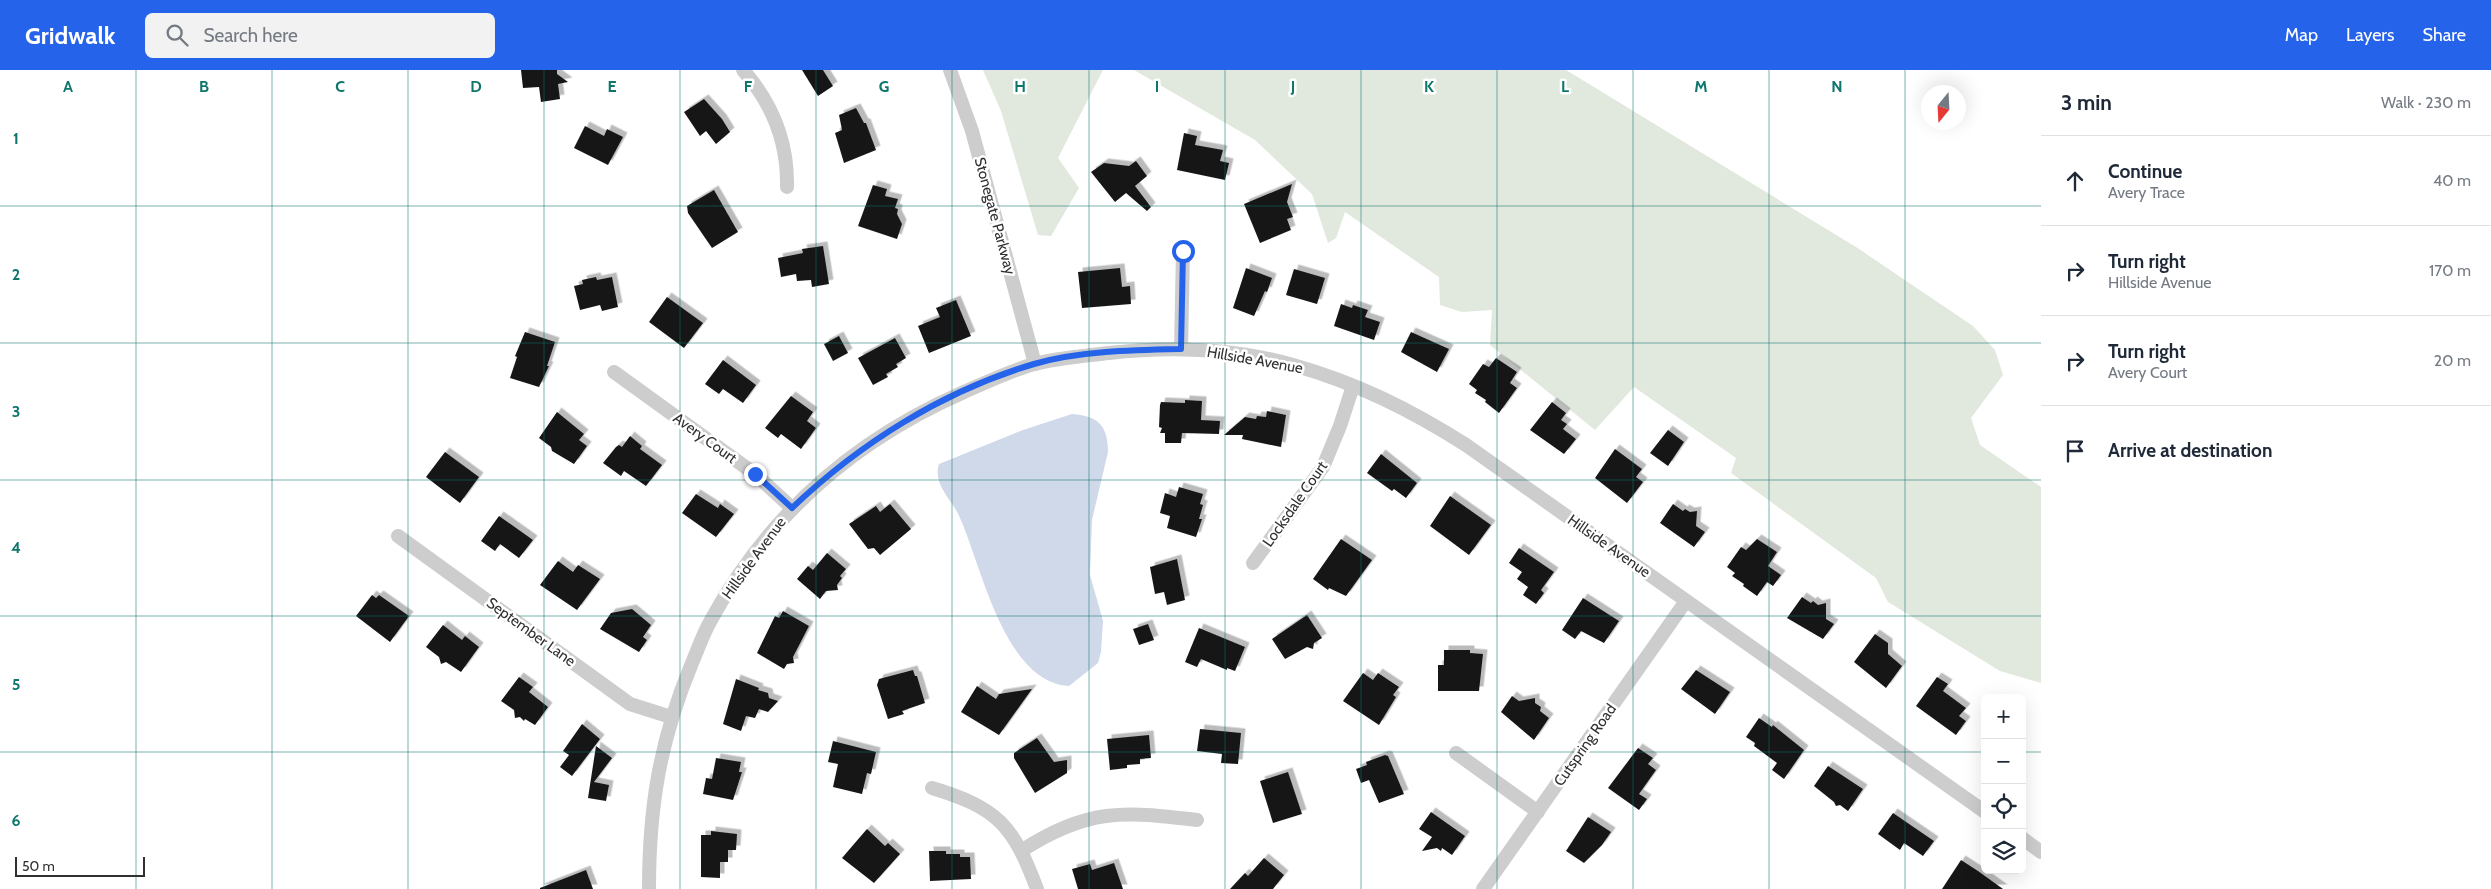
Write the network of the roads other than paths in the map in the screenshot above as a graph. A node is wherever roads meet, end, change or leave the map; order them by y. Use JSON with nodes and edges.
{"nodes":[{"id":1,"x":743,"y":70,"type":"edge"},
{"id":2,"x":950,"y":70,"type":"edge"},
{"id":3,"x":786,"y":187,"type":"dead end"},
{"id":4,"x":1183,"y":251,"type":"dead end"},
{"id":5,"x":1181,"y":349,"type":"junction"},
{"id":6,"x":1035,"y":364,"type":"junction"},
{"id":7,"x":614,"y":372,"type":"dead end"},
{"id":8,"x":1353,"y":386,"type":"junction"},
{"id":9,"x":792,"y":508,"type":"junction"},
{"id":10,"x":398,"y":536,"type":"dead end"},
{"id":11,"x":1253,"y":563,"type":"dead end"},
{"id":12,"x":1686,"y":601,"type":"junction"},
{"id":13,"x":671,"y":717,"type":"junction"},
{"id":14,"x":1456,"y":754,"type":"dead end"},
{"id":15,"x":932,"y":788,"type":"dead end"},
{"id":16,"x":1981,"y":809,"type":"edge"},
{"id":17,"x":1538,"y":812,"type":"junction"},
{"id":18,"x":1198,"y":820,"type":"dead end"},
{"id":19,"x":2026,"y":841,"type":"edge"},
{"id":20,"x":1021,"y":851,"type":"junction"},
{"id":21,"x":2041,"y":852,"type":"edge"},
{"id":22,"x":649,"y":889,"type":"edge"},
{"id":23,"x":1037,"y":889,"type":"edge"},
{"id":24,"x":1483,"y":889,"type":"edge"}],
"edges":[{"from":1,"to":3,"type":"street"},
{"from":2,"to":6,"type":"street","name":"Stonegate Parkway"},
{"from":4,"to":5,"type":"street"},
{"from":5,"to":6,"type":"street","name":"Hillside Avenue"},
{"from":5,"to":8,"type":"street","name":"Hillside Avenue"},
{"from":6,"to":9,"type":"street","name":"Hillside Avenue"},
{"from":7,"to":9,"type":"street","name":"Avery Court"},
{"from":8,"to":11,"type":"street","name":"Locksdale Court"},
{"from":8,"to":12,"type":"street","name":"Hillside Avenue"},
{"from":9,"to":13,"type":"street","name":"Hillside Avenue"},
{"from":10,"to":13,"type":"street","name":"September Lane"},
{"from":12,"to":16,"type":"street","name":"Hillside Avenue"},
{"from":12,"to":17,"type":"street","name":"Cutspring Road"},
{"from":13,"to":22,"type":"street","name":"Hillside Avenue"},
{"from":14,"to":17,"type":"street"},
{"from":15,"to":20,"type":"street"},
{"from":17,"to":24,"type":"street","name":"Cutspring Road"},
{"from":18,"to":20,"type":"street"},
{"from":19,"to":21,"type":"street"},
{"from":20,"to":23,"type":"street"}]}
